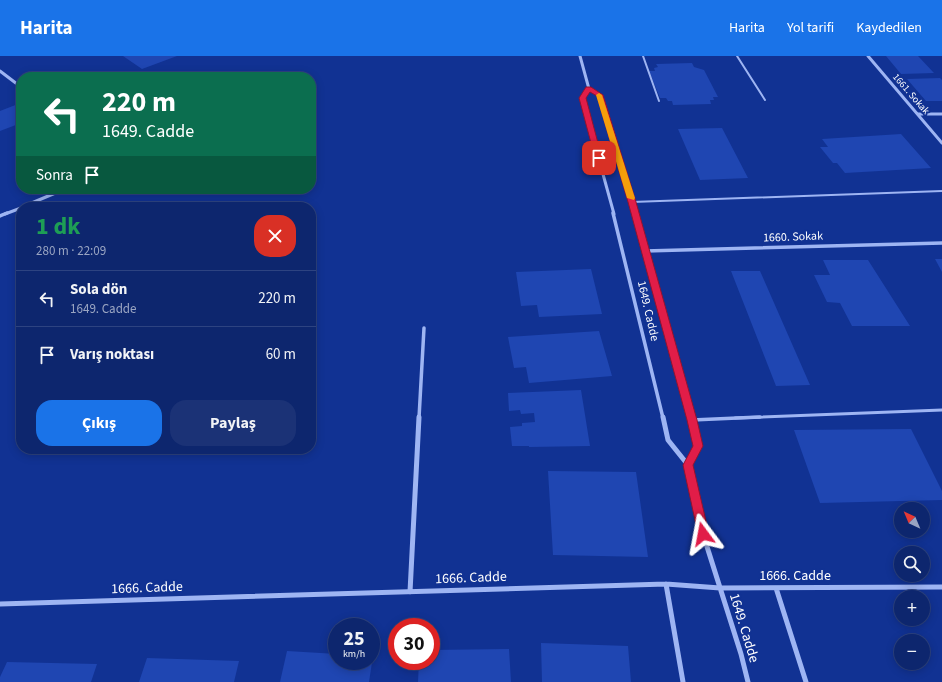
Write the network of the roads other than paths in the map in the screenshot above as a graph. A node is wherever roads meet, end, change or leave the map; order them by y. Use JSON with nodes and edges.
{"nodes":[{"id":1,"x":580,"y":56,"type":"edge"},
{"id":2,"x":643,"y":56,"type":"edge"},
{"id":3,"x":737,"y":56,"type":"edge"},
{"id":4,"x":868,"y":56,"type":"edge"},
{"id":5,"x":0,"y":71,"type":"edge"},
{"id":6,"x":16,"y":83,"type":"edge"},
{"id":7,"x":589,"y":89,"type":"junction"},
{"id":8,"x":765,"y":100,"type":"dead end"},
{"id":9,"x":659,"y":101,"type":"dead end"},
{"id":10,"x":918,"y":114,"type":"junction"},
{"id":11,"x":942,"y":114,"type":"edge"},
{"id":12,"x":942,"y":143,"type":"edge"},
{"id":13,"x":942,"y":191,"type":"edge"},
{"id":14,"x":53,"y":194,"type":"edge"},
{"id":15,"x":34,"y":202,"type":"edge"},
{"id":16,"x":632,"y":202,"type":"junction"},
{"id":17,"x":16,"y":209,"type":"edge"},
{"id":18,"x":0,"y":216,"type":"edge"},
{"id":19,"x":942,"y":243,"type":"edge"},
{"id":20,"x":645,"y":251,"type":"junction"},
{"id":21,"x":424,"y":328,"type":"dead end"},
{"id":22,"x":942,"y":410,"type":"edge"},
{"id":23,"x":692,"y":420,"type":"junction"},
{"id":24,"x":688,"y":465,"type":"junction"},
{"id":25,"x":666,"y":584,"type":"junction"},
{"id":26,"x":942,"y":587,"type":"edge"},
{"id":27,"x":720,"y":588,"type":"junction"},
{"id":28,"x":776,"y":588,"type":"junction"},
{"id":29,"x":410,"y":592,"type":"junction"},
{"id":30,"x":0,"y":604,"type":"edge"},
{"id":31,"x":683,"y":682,"type":"edge"},
{"id":32,"x":748,"y":682,"type":"edge"},
{"id":33,"x":806,"y":682,"type":"edge"}],
"edges":[{"from":1,"to":7,"type":"street","name":"1649. Cadde"},
{"from":2,"to":9,"type":"lane"},
{"from":3,"to":8,"type":"lane"},
{"from":4,"to":10,"type":"street","name":"1661. Sokak"},
{"from":5,"to":6,"type":"street"},
{"from":7,"to":16,"type":"street","name":"1649. Cadde"},
{"from":7,"to":24,"type":"street","name":"1649. Cadde"},
{"from":10,"to":11,"type":"street"},
{"from":10,"to":12,"type":"street","name":"1661. Sokak"},
{"from":13,"to":16,"type":"lane"},
{"from":14,"to":15,"type":"street"},
{"from":16,"to":20,"type":"street","name":"1649. Cadde"},
{"from":17,"to":18,"type":"street"},
{"from":19,"to":20,"type":"street","name":"1660. Sokak"},
{"from":20,"to":23,"type":"street","name":"1649. Cadde"},
{"from":21,"to":29,"type":"street"},
{"from":22,"to":23,"type":"lane"},
{"from":23,"to":24,"type":"street","name":"1649. Cadde"},
{"from":24,"to":27,"type":"street","name":"1649. Cadde"},
{"from":25,"to":27,"type":"street","name":"1666. Cadde"},
{"from":25,"to":29,"type":"street","name":"1666. Cadde"},
{"from":25,"to":31,"type":"street"},
{"from":26,"to":28,"type":"street","name":"1666. Cadde"},
{"from":27,"to":28,"type":"street","name":"1666. Cadde"},
{"from":27,"to":32,"type":"street","name":"1649. Cadde"},
{"from":28,"to":33,"type":"street"},
{"from":29,"to":30,"type":"street","name":"1666. Cadde"}]}
